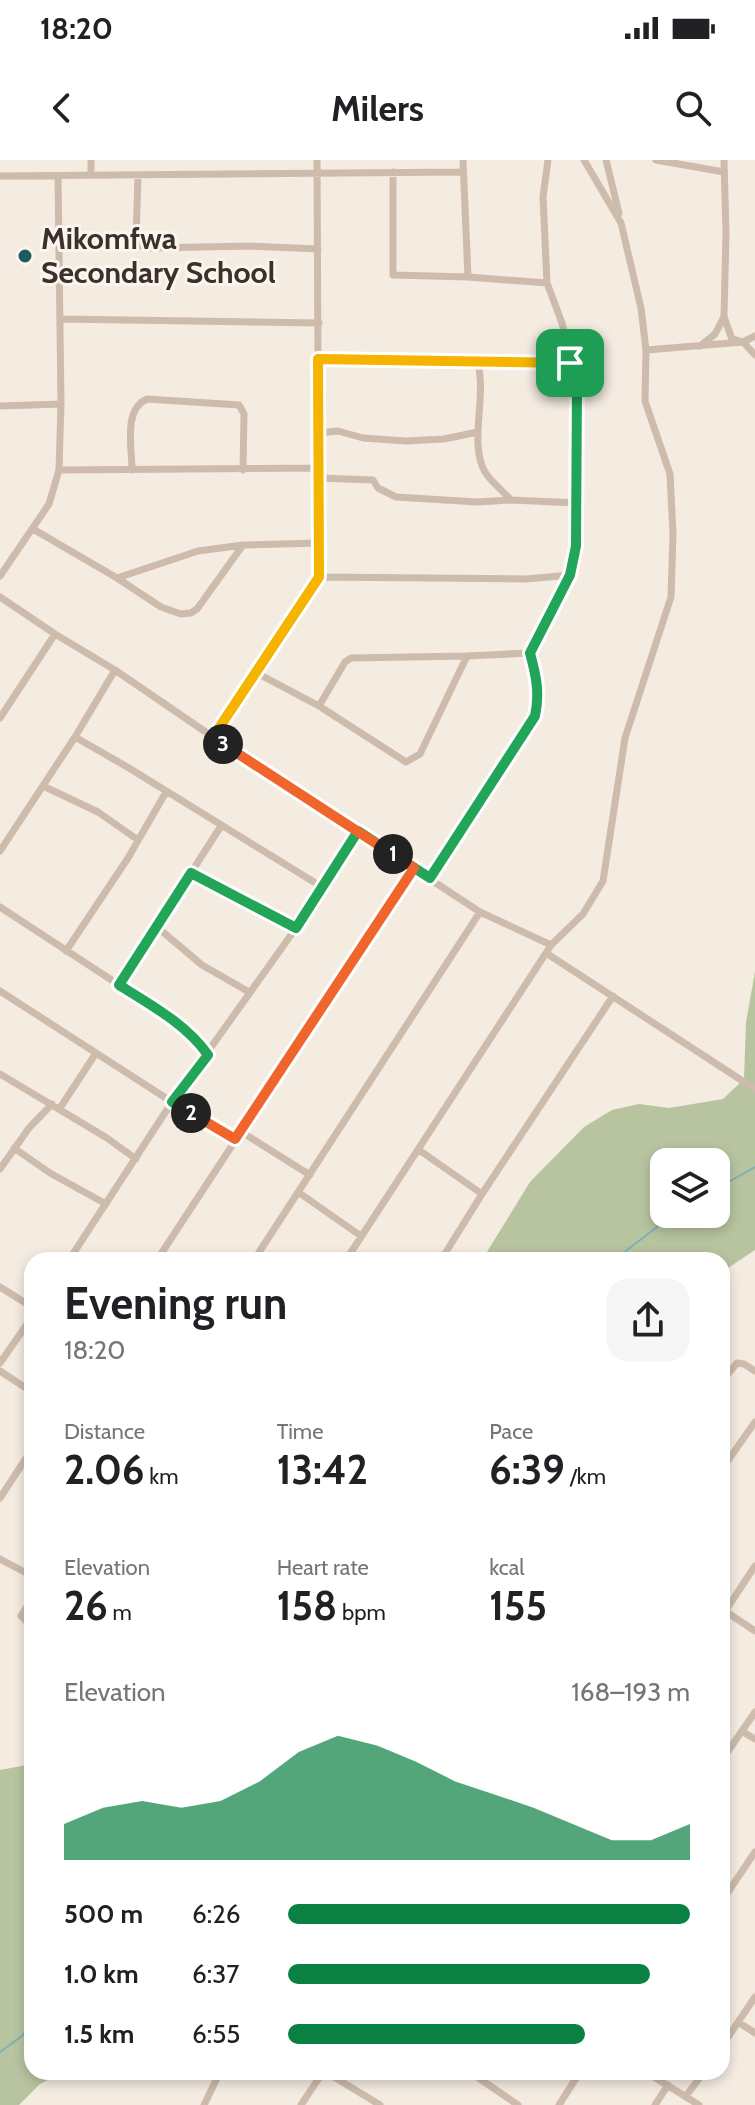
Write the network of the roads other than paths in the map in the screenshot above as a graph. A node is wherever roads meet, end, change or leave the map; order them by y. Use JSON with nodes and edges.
{"nodes":[{"id":1,"x":91,"y":160,"type":"edge"},
{"id":2,"x":317,"y":160,"type":"edge"},
{"id":3,"x":463,"y":160,"type":"edge"},
{"id":4,"x":548,"y":160,"type":"edge"},
{"id":5,"x":584,"y":160,"type":"edge"},
{"id":6,"x":606,"y":160,"type":"edge"},
{"id":7,"x":656,"y":160,"type":"edge"},
{"id":8,"x":724,"y":160,"type":"edge"},
{"id":9,"x":393,"y":172,"type":"junction"},
{"id":10,"x":463,"y":172,"type":"junction"},
{"id":11,"x":724,"y":172,"type":"junction"},
{"id":12,"x":318,"y":173,"type":"junction"},
{"id":13,"x":91,"y":174,"type":"junction"},
{"id":14,"x":138,"y":175,"type":"junction"},
{"id":15,"x":0,"y":176,"type":"edge"},
{"id":16,"x":58,"y":176,"type":"junction"},
{"id":17,"x":621,"y":223,"type":"junction"},
{"id":18,"x":318,"y":249,"type":"junction"},
{"id":19,"x":468,"y":277,"type":"junction"},
{"id":20,"x":547,"y":283,"type":"junction"},
{"id":21,"x":724,"y":317,"type":"junction"},
{"id":22,"x":60,"y":319,"type":"junction"},
{"id":23,"x":319,"y":323,"type":"junction"},
{"id":24,"x":755,"y":336,"type":"edge"},
{"id":25,"x":743,"y":342,"type":"junction"},
{"id":26,"x":699,"y":348,"type":"junction"},
{"id":27,"x":646,"y":350,"type":"junction"},
{"id":28,"x":755,"y":355,"type":"edge"},
{"id":29,"x":318,"y":359,"type":"junction"},
{"id":30,"x":477,"y":360,"type":"junction"},
{"id":31,"x":570,"y":363,"type":"junction"},
{"id":32,"x":61,"y":404,"type":"junction"},
{"id":33,"x":0,"y":406,"type":"edge"},
{"id":34,"x":478,"y":432,"type":"junction"},
{"id":35,"x":319,"y":433,"type":"junction"},
{"id":36,"x":319,"y":468,"type":"junction"},
{"id":37,"x":59,"y":470,"type":"junction"},
{"id":38,"x":132,"y":470,"type":"junction"},
{"id":39,"x":243,"y":470,"type":"junction"},
{"id":40,"x":319,"y":478,"type":"junction"},
{"id":41,"x":511,"y":500,"type":"junction"},
{"id":42,"x":577,"y":503,"type":"junction"},
{"id":43,"x":33,"y":529,"type":"junction"},
{"id":44,"x":319,"y":543,"type":"junction"},
{"id":45,"x":243,"y":545,"type":"junction"},
{"id":46,"x":570,"y":575,"type":"junction"},
{"id":47,"x":0,"y":576,"type":"edge"},
{"id":48,"x":319,"y":577,"type":"junction"},
{"id":49,"x":117,"y":578,"type":"junction"},
{"id":50,"x":0,"y":598,"type":"edge"},
{"id":51,"x":55,"y":634,"type":"junction"},
{"id":52,"x":530,"y":653,"type":"junction"},
{"id":53,"x":467,"y":656,"type":"junction"},
{"id":54,"x":115,"y":670,"type":"junction"},
{"id":55,"x":255,"y":672,"type":"junction"},
{"id":56,"x":319,"y":706,"type":"junction"},
{"id":57,"x":0,"y":718,"type":"edge"},
{"id":58,"x":75,"y":737,"type":"junction"},
{"id":59,"x":213,"y":737,"type":"junction"},
{"id":60,"x":43,"y":786,"type":"junction"},
{"id":61,"x":166,"y":792,"type":"junction"},
{"id":62,"x":221,"y":826,"type":"junction"},
{"id":63,"x":358,"y":831,"type":"junction"},
{"id":64,"x":138,"y":840,"type":"junction"},
{"id":65,"x":0,"y":851,"type":"edge"},
{"id":66,"x":414,"y":868,"type":"junction"},
{"id":67,"x":191,"y":873,"type":"junction"},
{"id":68,"x":430,"y":878,"type":"junction"},
{"id":69,"x":322,"y":887,"type":"junction"},
{"id":70,"x":0,"y":907,"type":"edge"},
{"id":71,"x":480,"y":912,"type":"junction"},
{"id":72,"x":157,"y":927,"type":"junction"},
{"id":73,"x":296,"y":928,"type":"junction"},
{"id":74,"x":549,"y":949,"type":"junction"},
{"id":75,"x":66,"y":951,"type":"junction"},
{"id":76,"x":119,"y":985,"type":"junction"},
{"id":77,"x":0,"y":991,"type":"edge"},
{"id":78,"x":249,"y":992,"type":"junction"},
{"id":79,"x":613,"y":996,"type":"junction"},
{"id":80,"x":96,"y":1053,"type":"junction"},
{"id":81,"x":208,"y":1055,"type":"junction"},
{"id":82,"x":0,"y":1074,"type":"edge"},
{"id":83,"x":755,"y":1089,"type":"edge"},
{"id":84,"x":172,"y":1102,"type":"junction"},
{"id":85,"x":56,"y":1106,"type":"junction"},
{"id":86,"x":237,"y":1135,"type":"junction"},
{"id":87,"x":14,"y":1148,"type":"junction"},
{"id":88,"x":419,"y":1150,"type":"junction"},
{"id":89,"x":136,"y":1159,"type":"junction"},
{"id":90,"x":0,"y":1169,"type":"edge"},
{"id":91,"x":310,"y":1175,"type":"junction"},
{"id":92,"x":298,"y":1192,"type":"junction"},
{"id":93,"x":482,"y":1194,"type":"junction"},
{"id":94,"x":106,"y":1204,"type":"junction"},
{"id":95,"x":361,"y":1236,"type":"junction"},
{"id":96,"x":74,"y":1252,"type":"edge"},
{"id":97,"x":162,"y":1252,"type":"edge"},
{"id":98,"x":259,"y":1252,"type":"edge"},
{"id":99,"x":351,"y":1252,"type":"edge"},
{"id":100,"x":446,"y":1252,"type":"edge"},
{"id":101,"x":0,"y":1287,"type":"edge"},
{"id":102,"x":24,"y":1302,"type":"edge"},
{"id":103,"x":24,"y":1328,"type":"edge"},
{"id":104,"x":0,"y":1363,"type":"edge"},
{"id":105,"x":0,"y":1371,"type":"edge"},
{"id":106,"x":730,"y":1371,"type":"edge"},
{"id":107,"x":755,"y":1371,"type":"edge"},
{"id":108,"x":24,"y":1387,"type":"edge"},
{"id":109,"x":755,"y":1422,"type":"edge"},
{"id":110,"x":730,"y":1458,"type":"edge"},
{"id":111,"x":24,"y":1461,"type":"edge"},
{"id":112,"x":0,"y":1478,"type":"edge"},
{"id":113,"x":9,"y":1484,"type":"junction"},
{"id":114,"x":0,"y":1498,"type":"edge"},
{"id":115,"x":0,"y":1559,"type":"edge"},
{"id":116,"x":755,"y":1566,"type":"edge"},
{"id":117,"x":24,"y":1572,"type":"edge"},
{"id":118,"x":730,"y":1605,"type":"edge"},
{"id":119,"x":730,"y":1617,"type":"edge"},
{"id":120,"x":755,"y":1631,"type":"edge"},
{"id":121,"x":755,"y":1712,"type":"edge"},
{"id":122,"x":743,"y":1732,"type":"junction"},
{"id":123,"x":755,"y":1739,"type":"edge"},
{"id":124,"x":730,"y":1749,"type":"edge"},
{"id":125,"x":755,"y":1852,"type":"edge"},
{"id":126,"x":730,"y":1889,"type":"edge"},
{"id":127,"x":755,"y":1997,"type":"edge"},
{"id":128,"x":738,"y":2022,"type":"junction"},
{"id":129,"x":755,"y":2033,"type":"edge"},
{"id":130,"x":730,"y":2034,"type":"edge"},
{"id":131,"x":216,"y":2080,"type":"edge"},
{"id":132,"x":319,"y":2080,"type":"edge"},
{"id":133,"x":338,"y":2080,"type":"edge"},
{"id":134,"x":482,"y":2080,"type":"edge"},
{"id":135,"x":575,"y":2080,"type":"edge"},
{"id":136,"x":660,"y":2080,"type":"edge"},
{"id":137,"x":698,"y":2080,"type":"edge"},
{"id":138,"x":668,"y":2085,"type":"junction"},
{"id":139,"x":686,"y":2096,"type":"junction"},
{"id":140,"x":204,"y":2105,"type":"edge"},
{"id":141,"x":301,"y":2105,"type":"edge"},
{"id":142,"x":380,"y":2105,"type":"edge"},
{"id":143,"x":518,"y":2105,"type":"edge"},
{"id":144,"x":559,"y":2105,"type":"edge"},
{"id":145,"x":655,"y":2105,"type":"edge"},
{"id":146,"x":699,"y":2105,"type":"edge"}],
"edges":[{"from":1,"to":13,"type":"street"},
{"from":2,"to":12,"type":"street"},
{"from":3,"to":10,"type":"street"},
{"from":4,"to":20,"type":"street"},
{"from":5,"to":17,"type":"street"},
{"from":6,"to":17,"type":"street"},
{"from":7,"to":11,"type":"street"},
{"from":8,"to":11,"type":"street"},
{"from":9,"to":10,"type":"street"},
{"from":9,"to":12,"type":"street"},
{"from":9,"to":19,"type":"street"},
{"from":10,"to":19,"type":"street"},
{"from":11,"to":21,"type":"street"},
{"from":12,"to":14,"type":"street"},
{"from":12,"to":18,"type":"street"},
{"from":13,"to":14,"type":"street"},
{"from":13,"to":16,"type":"street"},
{"from":14,"to":18,"type":"street"},
{"from":15,"to":16,"type":"street"},
{"from":16,"to":22,"type":"street"},
{"from":17,"to":27,"type":"street"},
{"from":18,"to":23,"type":"street"},
{"from":19,"to":20,"type":"street"},
{"from":20,"to":31,"type":"street"},
{"from":21,"to":25,"type":"street"},
{"from":21,"to":26,"type":"street"},
{"from":22,"to":23,"type":"street"},
{"from":22,"to":32,"type":"street"},
{"from":23,"to":29,"type":"street"},
{"from":24,"to":25,"type":"street"},
{"from":25,"to":26,"type":"street"},
{"from":25,"to":28,"type":"street"},
{"from":26,"to":27,"type":"street"},
{"from":27,"to":74,"type":"street"},
{"from":29,"to":30,"type":"street"},
{"from":29,"to":35,"type":"street"},
{"from":30,"to":31,"type":"street"},
{"from":30,"to":34,"type":"street"},
{"from":31,"to":42,"type":"street"},
{"from":32,"to":33,"type":"street"},
{"from":32,"to":37,"type":"street"},
{"from":34,"to":35,"type":"street"},
{"from":34,"to":41,"type":"street"},
{"from":35,"to":36,"type":"street"},
{"from":36,"to":39,"type":"street"},
{"from":36,"to":40,"type":"street"},
{"from":37,"to":38,"type":"street"},
{"from":37,"to":43,"type":"street"},
{"from":38,"to":39,"type":"street"},
{"from":38,"to":39,"type":"street"},
{"from":40,"to":41,"type":"street"},
{"from":40,"to":44,"type":"street"},
{"from":41,"to":42,"type":"street"},
{"from":42,"to":46,"type":"street"},
{"from":43,"to":47,"type":"street"},
{"from":43,"to":49,"type":"street"},
{"from":44,"to":45,"type":"street"},
{"from":44,"to":48,"type":"street"},
{"from":45,"to":49,"type":"street"},
{"from":45,"to":49,"type":"street"},
{"from":46,"to":48,"type":"street"},
{"from":46,"to":52,"type":"street"},
{"from":48,"to":55,"type":"street"},
{"from":50,"to":51,"type":"street"},
{"from":51,"to":54,"type":"street"},
{"from":51,"to":57,"type":"street"},
{"from":52,"to":53,"type":"street"},
{"from":52,"to":68,"type":"street"},
{"from":53,"to":56,"type":"street"},
{"from":53,"to":56,"type":"street"},
{"from":54,"to":58,"type":"street"},
{"from":54,"to":59,"type":"street"},
{"from":55,"to":56,"type":"street"},
{"from":55,"to":59,"type":"street"},
{"from":58,"to":60,"type":"street"},
{"from":58,"to":61,"type":"street"},
{"from":59,"to":63,"type":"street"},
{"from":60,"to":64,"type":"street"},
{"from":60,"to":65,"type":"street"},
{"from":61,"to":62,"type":"street"},
{"from":61,"to":64,"type":"street"},
{"from":62,"to":67,"type":"street"},
{"from":62,"to":69,"type":"street"},
{"from":63,"to":66,"type":"street"},
{"from":63,"to":69,"type":"street"},
{"from":64,"to":75,"type":"street"},
{"from":66,"to":68,"type":"street"},
{"from":66,"to":86,"type":"street"},
{"from":67,"to":72,"type":"street"},
{"from":67,"to":73,"type":"street"},
{"from":68,"to":71,"type":"street"},
{"from":69,"to":73,"type":"street"},
{"from":70,"to":75,"type":"street"},
{"from":71,"to":74,"type":"street"},
{"from":71,"to":91,"type":"street"},
{"from":72,"to":76,"type":"street"},
{"from":72,"to":78,"type":"street"},
{"from":73,"to":78,"type":"street"},
{"from":74,"to":79,"type":"street"},
{"from":74,"to":88,"type":"street"},
{"from":75,"to":76,"type":"street"},
{"from":76,"to":81,"type":"street"},
{"from":77,"to":80,"type":"street"},
{"from":78,"to":81,"type":"street"},
{"from":79,"to":83,"type":"street"},
{"from":79,"to":93,"type":"street"},
{"from":80,"to":84,"type":"street"},
{"from":80,"to":85,"type":"street"},
{"from":81,"to":84,"type":"street"},
{"from":82,"to":85,"type":"street"},
{"from":84,"to":86,"type":"street"},
{"from":84,"to":89,"type":"street"},
{"from":85,"to":87,"type":"street"},
{"from":85,"to":89,"type":"street"},
{"from":86,"to":91,"type":"street"},
{"from":86,"to":97,"type":"street"},
{"from":87,"to":90,"type":"street"},
{"from":87,"to":94,"type":"street"},
{"from":88,"to":93,"type":"street"},
{"from":88,"to":95,"type":"street"},
{"from":89,"to":94,"type":"street"},
{"from":91,"to":92,"type":"street"},
{"from":92,"to":95,"type":"street"},
{"from":92,"to":98,"type":"street"},
{"from":93,"to":100,"type":"street"},
{"from":94,"to":96,"type":"street"},
{"from":95,"to":99,"type":"street"},
{"from":101,"to":102,"type":"street"},
{"from":103,"to":104,"type":"street"},
{"from":105,"to":108,"type":"street"},
{"from":106,"to":107,"type":"street"},
{"from":109,"to":110,"type":"street"},
{"from":111,"to":113,"type":"street"},
{"from":112,"to":113,"type":"street"},
{"from":113,"to":114,"type":"street"},
{"from":115,"to":117,"type":"street"},
{"from":116,"to":118,"type":"street"},
{"from":119,"to":120,"type":"street"},
{"from":121,"to":122,"type":"street"},
{"from":122,"to":123,"type":"street"},
{"from":122,"to":124,"type":"street"},
{"from":125,"to":126,"type":"street"},
{"from":127,"to":128,"type":"street"},
{"from":128,"to":129,"type":"street"},
{"from":128,"to":130,"type":"street"},
{"from":131,"to":140,"type":"street"},
{"from":132,"to":141,"type":"street"},
{"from":133,"to":142,"type":"street"},
{"from":134,"to":143,"type":"street"},
{"from":135,"to":144,"type":"street"},
{"from":136,"to":138,"type":"street"},
{"from":137,"to":139,"type":"street"},
{"from":138,"to":139,"type":"street"},
{"from":138,"to":145,"type":"street"},
{"from":139,"to":146,"type":"street"}]}
